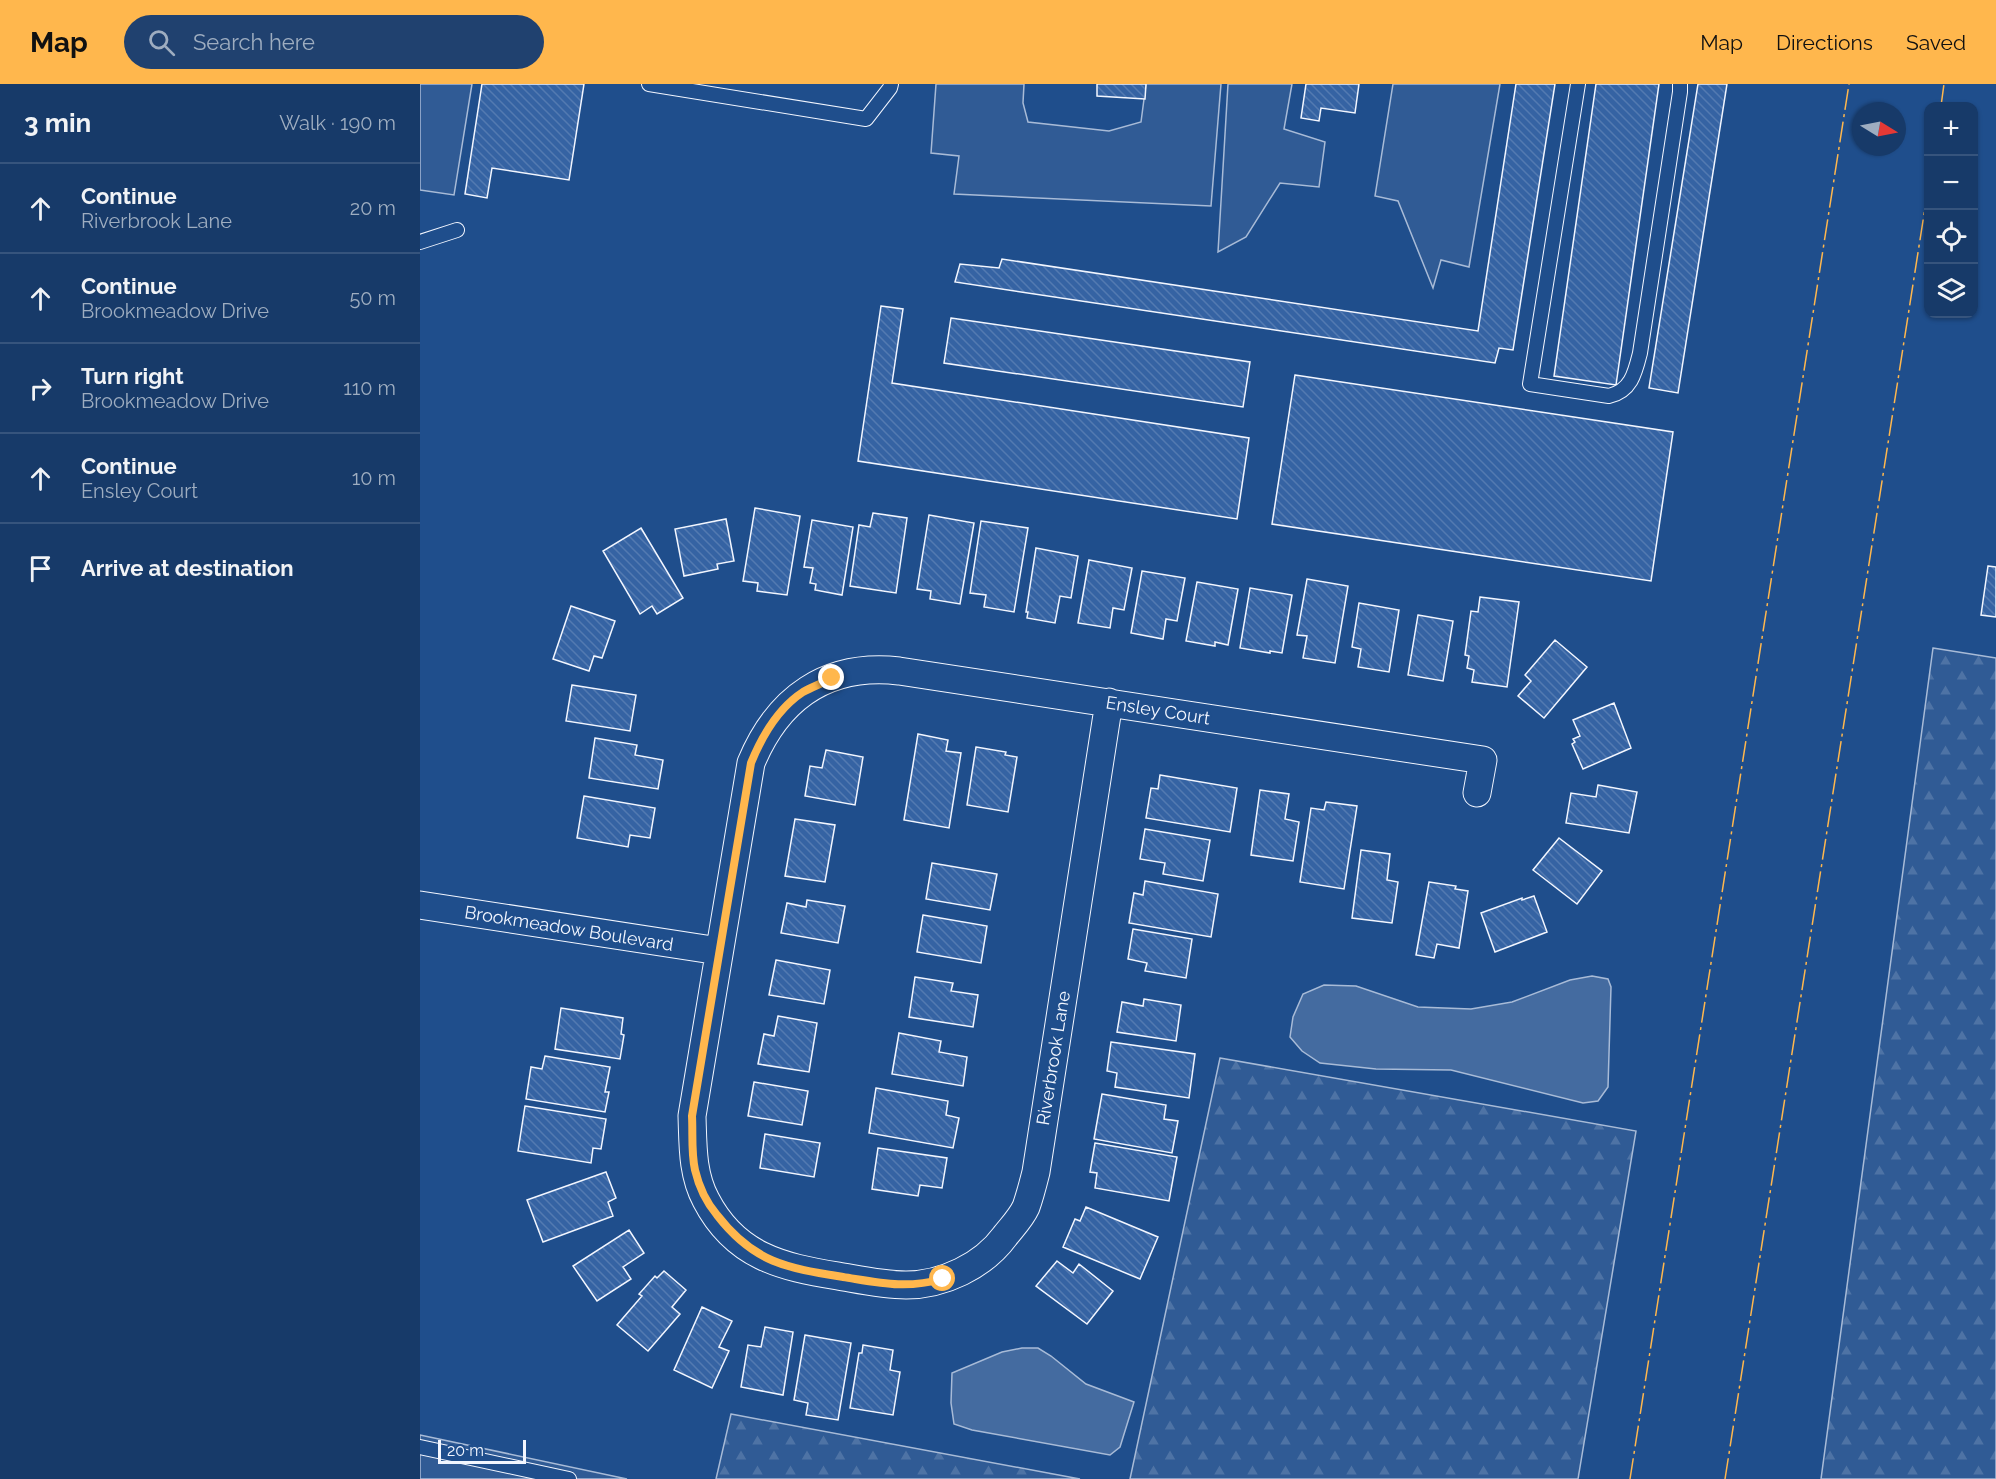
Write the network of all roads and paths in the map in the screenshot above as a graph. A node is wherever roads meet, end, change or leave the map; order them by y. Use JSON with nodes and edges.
{"nodes":[{"id":1,"x":649,"y":84,"type":"edge"},
{"id":2,"x":891,"y":84,"type":"edge"},
{"id":3,"x":1578,"y":84,"type":"edge"},
{"id":4,"x":1680,"y":84,"type":"edge"},
{"id":5,"x":457,"y":230,"type":"dead end"},
{"id":6,"x":420,"y":242,"type":"edge"},
{"id":7,"x":1109,"y":702,"type":"junction"},
{"id":8,"x":1477,"y":793,"type":"dead end"},
{"id":9,"x":420,"y":905,"type":"edge"},
{"id":10,"x":718,"y":951,"type":"junction"},
{"id":11,"x":420,"y":1447,"type":"edge"},
{"id":12,"x":566,"y":1479,"type":"edge"}],
"edges":[{"from":1,"to":2,"type":"lane"},
{"from":3,"to":4,"type":"lane"},
{"from":5,"to":6,"type":"lane"},
{"from":7,"to":8,"type":"street","name":"Ensley Court"},
{"from":7,"to":10,"type":"street","name":"Ensley Court"},
{"from":7,"to":10,"type":"street","name":"Riverbrook Lane"},
{"from":9,"to":10,"type":"street","name":"Brookmeadow Boulevard"},
{"from":11,"to":12,"type":"lane"}]}
